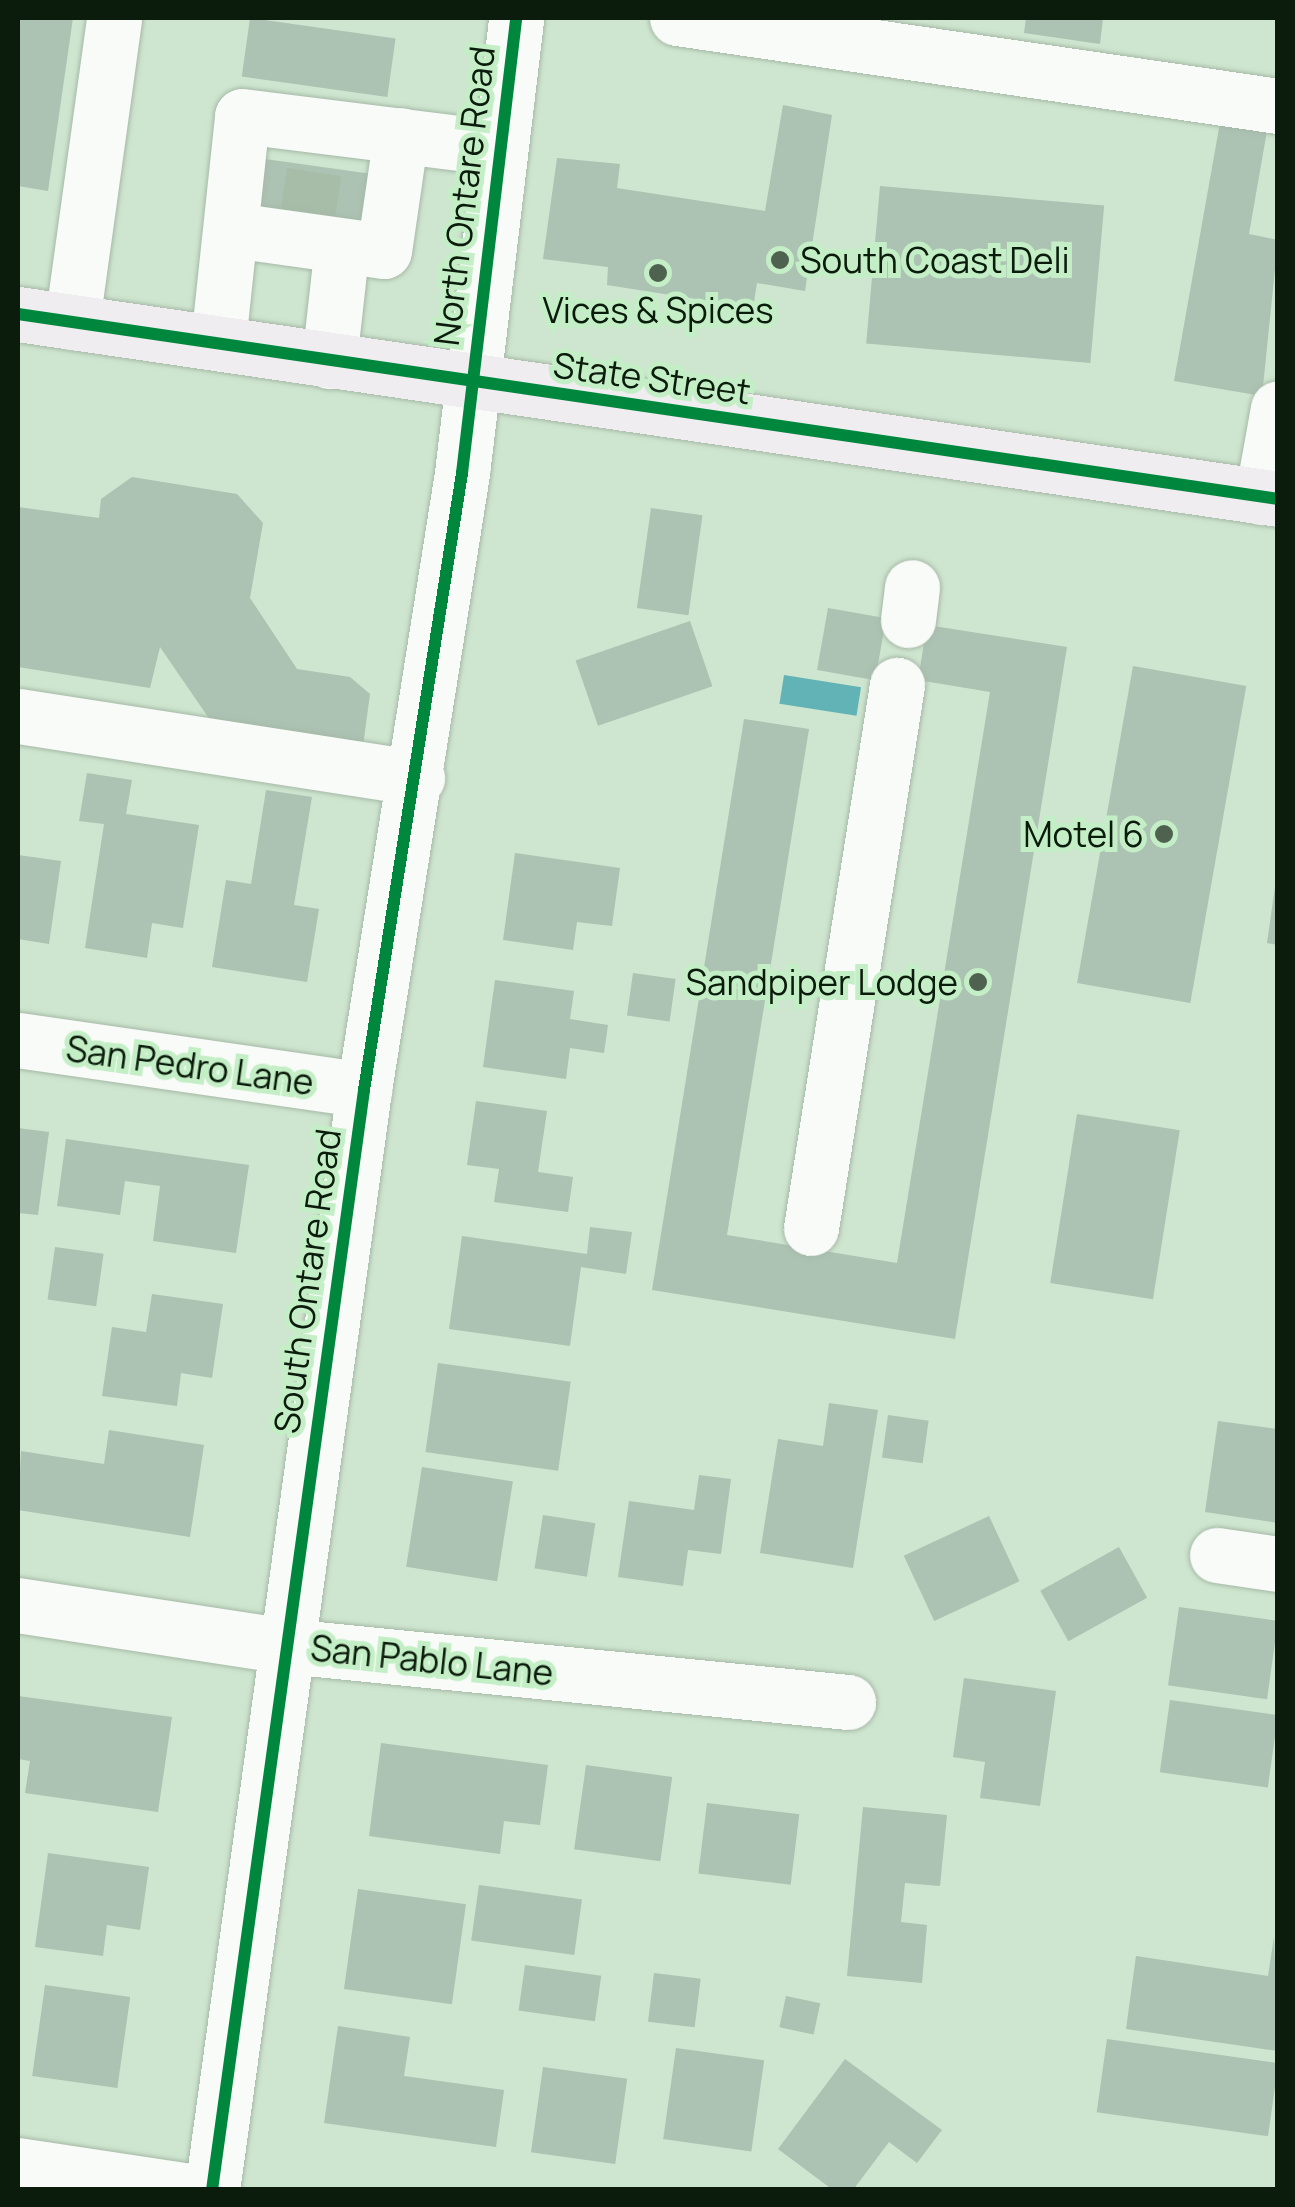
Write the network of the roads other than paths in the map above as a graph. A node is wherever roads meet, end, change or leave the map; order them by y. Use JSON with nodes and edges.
{"nodes":[{"id":1,"x":114,"y":18,"type":"edge"},
{"id":2,"x":516,"y":18,"type":"edge"},
{"id":3,"x":677,"y":18,"type":"edge"},
{"id":4,"x":1278,"y":106,"type":"edge"},
{"id":5,"x":401,"y":135,"type":"junction"},
{"id":6,"x":499,"y":148,"type":"junction"},
{"id":7,"x":233,"y":230,"type":"junction"},
{"id":8,"x":317,"y":238,"type":"junction"},
{"id":9,"x":18,"y":314,"type":"edge"},
{"id":10,"x":72,"y":322,"type":"junction"},
{"id":11,"x":218,"y":342,"type":"junction"},
{"id":12,"x":329,"y":361,"type":"junction"},
{"id":13,"x":472,"y":382,"type":"junction"},
{"id":14,"x":1278,"y":408,"type":"edge"},
{"id":15,"x":1270,"y":498,"type":"edge"},
{"id":16,"x":898,"y":684,"type":"dead end"},
{"id":17,"x":18,"y":716,"type":"edge"},
{"id":18,"x":416,"y":778,"type":"junction"},
{"id":19,"x":18,"y":1040,"type":"edge"},
{"id":20,"x":364,"y":1090,"type":"junction"},
{"id":21,"x":810,"y":1228,"type":"dead end"},
{"id":22,"x":1217,"y":1554,"type":"dead end"},
{"id":23,"x":1278,"y":1564,"type":"edge"},
{"id":24,"x":18,"y":1605,"type":"edge"},
{"id":25,"x":287,"y":1646,"type":"junction"},
{"id":26,"x":848,"y":1702,"type":"dead end"},
{"id":27,"x":18,"y":2164,"type":"edge"},
{"id":28,"x":184,"y":2190,"type":"edge"},
{"id":29,"x":212,"y":2190,"type":"edge"}],
"edges":[{"from":1,"to":10,"type":"street"},
{"from":2,"to":6,"type":"street","name":"North Ontare Road"},
{"from":3,"to":4,"type":"street"},
{"from":5,"to":6,"type":"street"},
{"from":5,"to":7,"type":"street"},
{"from":5,"to":8,"type":"street"},
{"from":6,"to":13,"type":"street","name":"North Ontare Road"},
{"from":7,"to":8,"type":"street"},
{"from":7,"to":11,"type":"street"},
{"from":8,"to":12,"type":"street"},
{"from":9,"to":10,"type":"main road","name":"State Street"},
{"from":10,"to":11,"type":"main road","name":"State Street"},
{"from":11,"to":12,"type":"main road","name":"State Street"},
{"from":12,"to":13,"type":"main road","name":"State Street"},
{"from":13,"to":15,"type":"main road","name":"State Street"},
{"from":13,"to":18,"type":"street","name":"South Ontare Road"},
{"from":14,"to":15,"type":"street"},
{"from":16,"to":21,"type":"street"},
{"from":17,"to":18,"type":"street"},
{"from":18,"to":20,"type":"street","name":"South Ontare Road"},
{"from":19,"to":20,"type":"street","name":"San Pedro Lane"},
{"from":20,"to":25,"type":"street","name":"South Ontare Road"},
{"from":22,"to":23,"type":"street"},
{"from":24,"to":25,"type":"street","name":"San Pablo Lane"},
{"from":25,"to":26,"type":"street","name":"San Pablo Lane"},
{"from":25,"to":29,"type":"street","name":"South Ontare Road"},
{"from":27,"to":28,"type":"street"}]}
